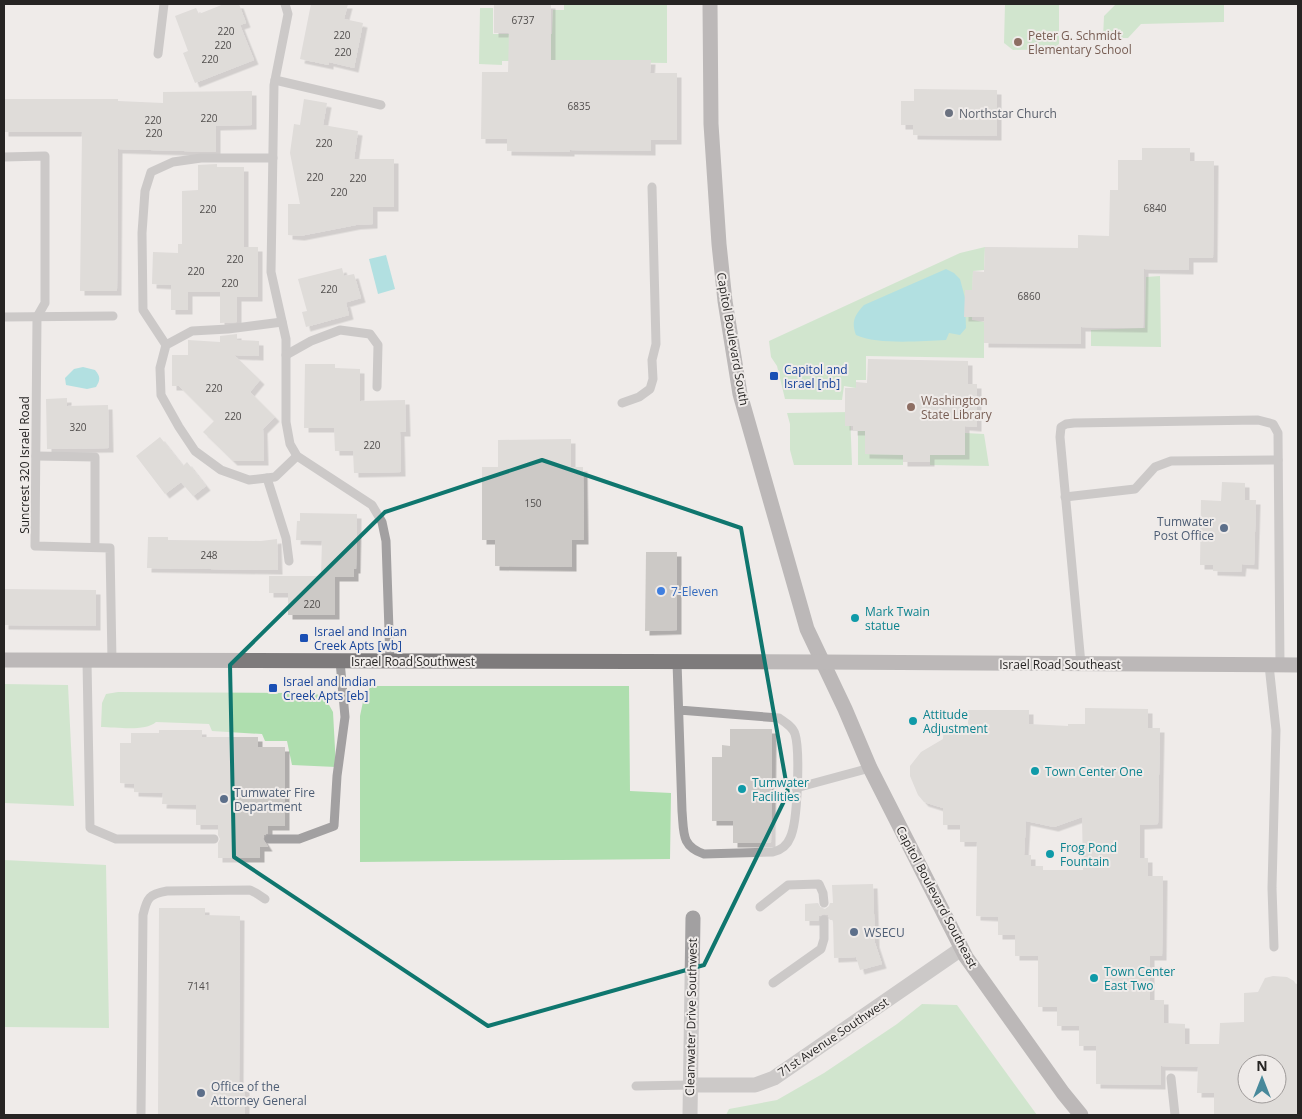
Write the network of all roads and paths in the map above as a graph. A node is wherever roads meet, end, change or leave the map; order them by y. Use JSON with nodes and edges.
{"nodes":[{"id":1,"x":164,"y":4,"type":"edge"},
{"id":2,"x":286,"y":4,"type":"edge"},
{"id":3,"x":710,"y":4,"type":"edge"},
{"id":4,"x":158,"y":54,"type":"dead end"},
{"id":5,"x":275,"y":80,"type":"junction"},
{"id":6,"x":381,"y":105,"type":"dead end"},
{"id":7,"x":4,"y":157,"type":"edge"},
{"id":8,"x":273,"y":158,"type":"junction"},
{"id":9,"x":652,"y":187,"type":"dead end"},
{"id":10,"x":112,"y":316,"type":"dead end"},
{"id":11,"x":4,"y":317,"type":"edge"},
{"id":12,"x":37,"y":317,"type":"junction"},
{"id":13,"x":282,"y":322,"type":"junction"},
{"id":14,"x":166,"y":345,"type":"junction"},
{"id":15,"x":286,"y":355,"type":"junction"},
{"id":16,"x":377,"y":386,"type":"dead end"},
{"id":17,"x":622,"y":403,"type":"dead end"},
{"id":18,"x":36,"y":456,"type":"junction"},
{"id":19,"x":297,"y":456,"type":"junction"},
{"id":20,"x":1278,"y":460,"type":"junction"},
{"id":21,"x":267,"y":478,"type":"junction"},
{"id":22,"x":1065,"y":497,"type":"junction"},
{"id":23,"x":95,"y":547,"type":"junction"},
{"id":24,"x":289,"y":561,"type":"dead end"},
{"id":25,"x":4,"y":660,"type":"edge"},
{"id":26,"x":87,"y":660,"type":"junction"},
{"id":27,"x":112,"y":660,"type":"junction"},
{"id":28,"x":340,"y":661,"type":"junction"},
{"id":29,"x":390,"y":661,"type":"junction"},
{"id":30,"x":677,"y":662,"type":"junction"},
{"id":31,"x":822,"y":662,"type":"junction"},
{"id":32,"x":1081,"y":664,"type":"junction"},
{"id":33,"x":1275,"y":665,"type":"junction"},
{"id":34,"x":1298,"y":665,"type":"edge"},
{"id":35,"x":679,"y":710,"type":"junction"},
{"id":36,"x":870,"y":768,"type":"junction"},
{"id":37,"x":796,"y":788,"type":"junction"},
{"id":38,"x":214,"y":839,"type":"dead end"},
{"id":39,"x":269,"y":839,"type":"dead end"},
{"id":40,"x":265,"y":899,"type":"dead end"},
{"id":41,"x":824,"y":903,"type":"dead end"},
{"id":42,"x":760,"y":907,"type":"dead end"},
{"id":43,"x":693,"y":918,"type":"dead end"},
{"id":44,"x":824,"y":920,"type":"dead end"},
{"id":45,"x":1274,"y":947,"type":"dead end"},
{"id":46,"x":961,"y":949,"type":"junction"},
{"id":47,"x":773,"y":983,"type":"dead end"},
{"id":48,"x":1172,"y":1078,"type":"dead end"},
{"id":49,"x":690,"y":1085,"type":"junction"},
{"id":50,"x":636,"y":1086,"type":"dead end"},
{"id":51,"x":141,"y":1115,"type":"edge"},
{"id":52,"x":690,"y":1115,"type":"edge"},
{"id":53,"x":1081,"y":1115,"type":"edge"},
{"id":54,"x":1174,"y":1115,"type":"edge"}],
"edges":[{"from":1,"to":4,"type":"lane"},
{"from":2,"to":5,"type":"lane"},
{"from":3,"to":31,"type":"street","name":"Capitol Boulevard South"},
{"from":5,"to":6,"type":"lane"},
{"from":5,"to":8,"type":"lane"},
{"from":7,"to":12,"type":"lane","name":"Suncrest 320 Israel Road"},
{"from":8,"to":13,"type":"lane"},
{"from":8,"to":14,"type":"lane"},
{"from":9,"to":17,"type":"lane"},
{"from":10,"to":12,"type":"lane"},
{"from":11,"to":12,"type":"lane"},
{"from":12,"to":18,"type":"lane","name":"Suncrest 320 Israel Road"},
{"from":13,"to":14,"type":"lane"},
{"from":13,"to":15,"type":"lane"},
{"from":14,"to":21,"type":"lane"},
{"from":15,"to":16,"type":"lane"},
{"from":15,"to":19,"type":"lane"},
{"from":18,"to":23,"type":"lane"},
{"from":18,"to":23,"type":"lane","name":"Suncrest 320 Israel Road"},
{"from":19,"to":21,"type":"lane"},
{"from":19,"to":29,"type":"lane"},
{"from":20,"to":22,"type":"lane"},
{"from":20,"to":22,"type":"lane"},
{"from":20,"to":33,"type":"lane"},
{"from":21,"to":24,"type":"lane"},
{"from":22,"to":32,"type":"lane"},
{"from":23,"to":27,"type":"lane"},
{"from":25,"to":26,"type":"street","name":"Israel Road Southwest"},
{"from":26,"to":27,"type":"street","name":"Israel Road Southwest"},
{"from":26,"to":38,"type":"lane"},
{"from":27,"to":28,"type":"street","name":"Israel Road Southwest"},
{"from":28,"to":29,"type":"street","name":"Israel Road Southwest"},
{"from":28,"to":39,"type":"lane"},
{"from":29,"to":30,"type":"street","name":"Israel Road Southwest"},
{"from":30,"to":31,"type":"street","name":"Israel Road Southwest"},
{"from":30,"to":35,"type":"lane"},
{"from":31,"to":32,"type":"street","name":"Israel Road Southeast"},
{"from":31,"to":36,"type":"street","name":"Capitol Boulevard Southeast"},
{"from":32,"to":33,"type":"street","name":"Israel Road Southeast"},
{"from":33,"to":34,"type":"street","name":"Israel Road Southeast"},
{"from":33,"to":45,"type":"lane"},
{"from":35,"to":37,"type":"lane"},
{"from":35,"to":37,"type":"lane"},
{"from":36,"to":37,"type":"lane"},
{"from":36,"to":46,"type":"street","name":"Capitol Boulevard Southeast"},
{"from":40,"to":51,"type":"lane"},
{"from":41,"to":42,"type":"lane"},
{"from":43,"to":49,"type":"street","name":"Cleanwater Drive Southwest"},
{"from":44,"to":47,"type":"lane"},
{"from":46,"to":49,"type":"street","name":"71st Avenue Southwest"},
{"from":46,"to":53,"type":"street","name":"Capitol Boulevard Southeast"},
{"from":48,"to":54,"type":"lane"},
{"from":49,"to":50,"type":"lane"},
{"from":49,"to":52,"type":"street","name":"Cleanwater Drive Southwest"}]}
